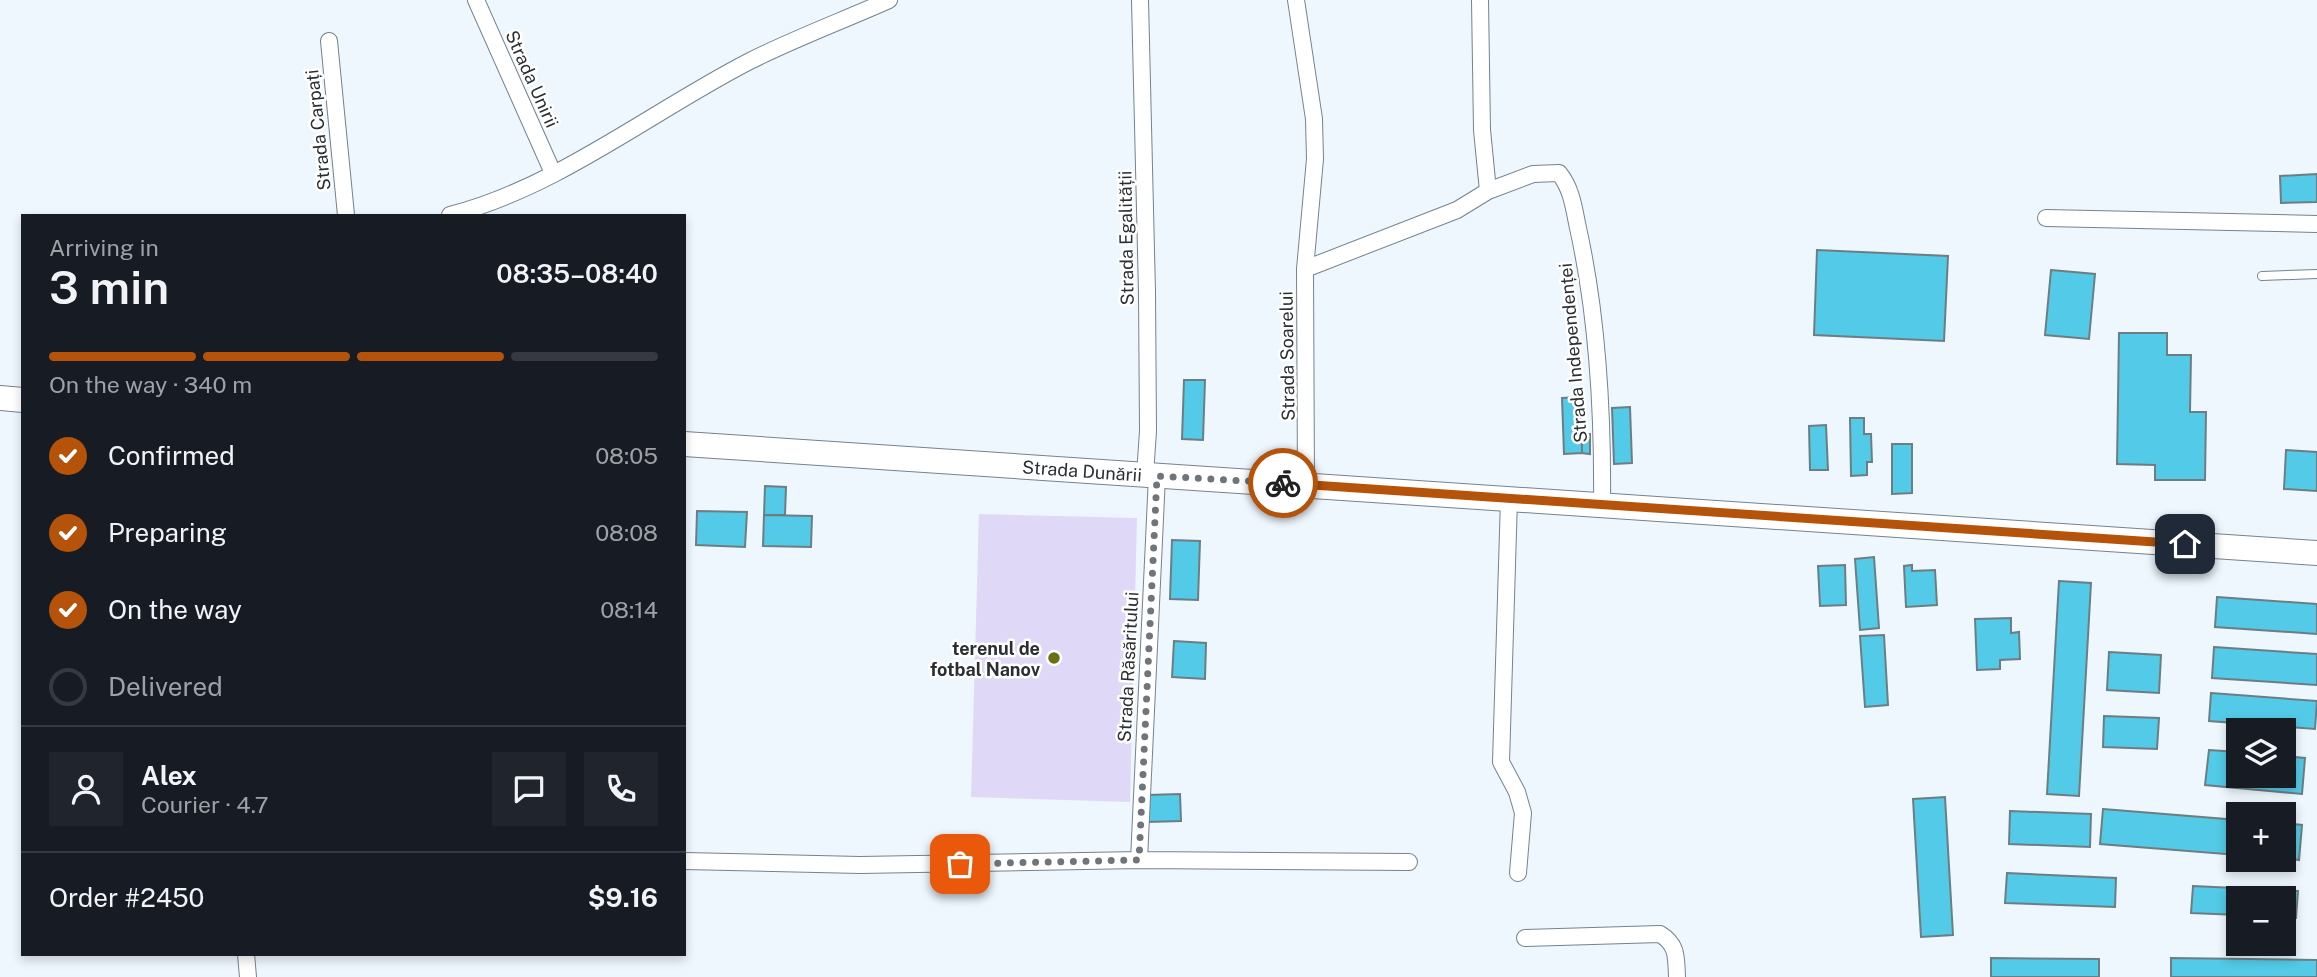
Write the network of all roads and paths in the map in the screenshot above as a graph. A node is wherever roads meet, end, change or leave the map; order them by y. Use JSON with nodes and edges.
{"nodes":[{"id":1,"x":476,"y":0,"type":"edge"},
{"id":2,"x":889,"y":0,"type":"edge"},
{"id":3,"x":1140,"y":0,"type":"edge"},
{"id":4,"x":1296,"y":0,"type":"edge"},
{"id":5,"x":1480,"y":0,"type":"edge"},
{"id":6,"x":329,"y":41,"type":"dead end"},
{"id":7,"x":553,"y":173,"type":"junction"},
{"id":8,"x":1488,"y":191,"type":"junction"},
{"id":9,"x":346,"y":214,"type":"edge"},
{"id":10,"x":454,"y":214,"type":"edge"},
{"id":11,"x":2046,"y":218,"type":"dead end"},
{"id":12,"x":2317,"y":224,"type":"edge"},
{"id":13,"x":1305,"y":269,"type":"junction"},
{"id":14,"x":2317,"y":274,"type":"edge"},
{"id":15,"x":2262,"y":276,"type":"dead end"},
{"id":16,"x":0,"y":398,"type":"edge"},
{"id":17,"x":21,"y":400,"type":"edge"},
{"id":18,"x":686,"y":444,"type":"edge"},
{"id":19,"x":1151,"y":476,"type":"junction"},
{"id":20,"x":1306,"y":485,"type":"junction"},
{"id":21,"x":1509,"y":499,"type":"junction"},
{"id":22,"x":1602,"y":505,"type":"junction"},
{"id":23,"x":2317,"y":553,"type":"edge"},
{"id":24,"x":1139,"y":860,"type":"junction"},
{"id":25,"x":686,"y":861,"type":"edge"},
{"id":26,"x":1409,"y":862,"type":"dead end"},
{"id":27,"x":1518,"y":873,"type":"dead end"},
{"id":28,"x":1525,"y":938,"type":"dead end"},
{"id":29,"x":246,"y":956,"type":"edge"},
{"id":30,"x":248,"y":977,"type":"edge"},
{"id":31,"x":1677,"y":977,"type":"edge"}],
"edges":[{"from":1,"to":7,"type":"street","name":"Strada Unirii"},
{"from":2,"to":7,"type":"street"},
{"from":3,"to":19,"type":"street","name":"Strada Egalității"},
{"from":4,"to":13,"type":"street","name":"Strada Soarelui"},
{"from":5,"to":8,"type":"street"},
{"from":6,"to":9,"type":"street","name":"Strada Carpați"},
{"from":7,"to":10,"type":"street"},
{"from":8,"to":13,"type":"street","name":"Strada Soarelui"},
{"from":8,"to":22,"type":"street","name":"Strada Independenței"},
{"from":11,"to":12,"type":"street"},
{"from":13,"to":20,"type":"street","name":"Strada Soarelui"},
{"from":14,"to":15,"type":"lane"},
{"from":16,"to":17,"type":"main road"},
{"from":18,"to":19,"type":"main road","name":"Strada Dunării"},
{"from":19,"to":20,"type":"main road","name":"Strada Dunării"},
{"from":19,"to":24,"type":"street","name":"Strada Răsăritului"},
{"from":20,"to":21,"type":"main road","name":"Strada Dunării"},
{"from":21,"to":22,"type":"main road","name":"Strada Dunării"},
{"from":21,"to":27,"type":"street"},
{"from":22,"to":23,"type":"main road","name":"Strada Dunării"},
{"from":24,"to":25,"type":"street"},
{"from":24,"to":26,"type":"street"},
{"from":28,"to":31,"type":"street"},
{"from":29,"to":30,"type":"street"}]}
